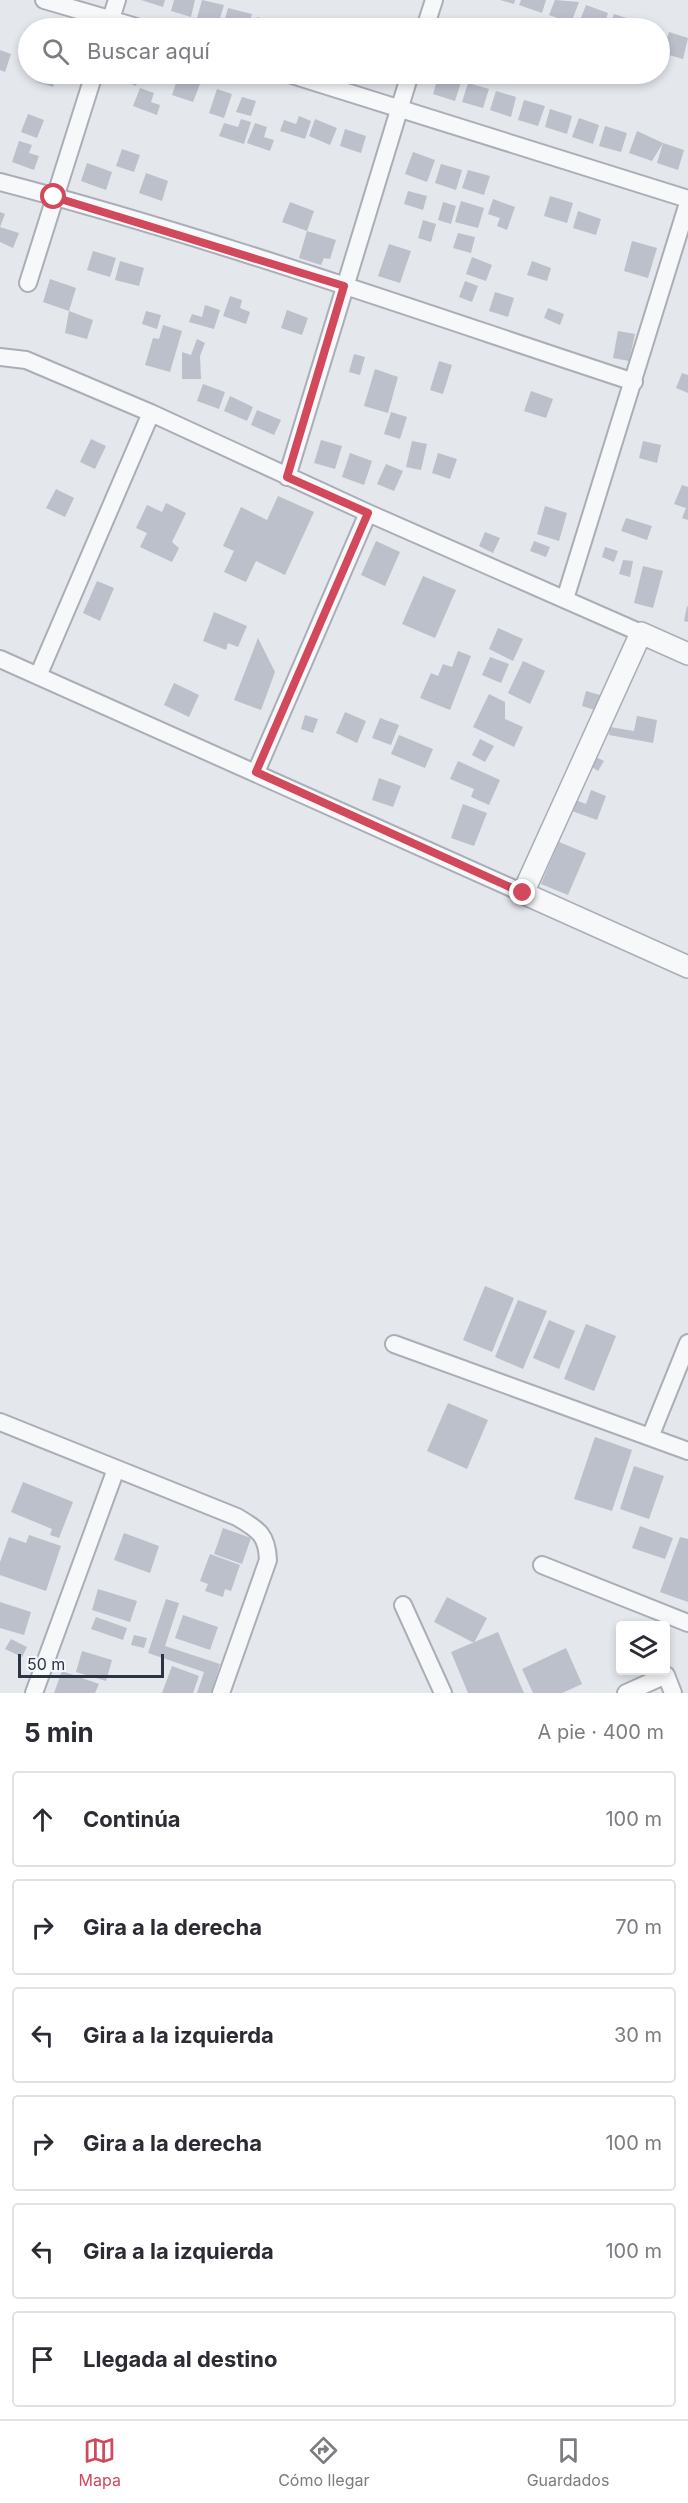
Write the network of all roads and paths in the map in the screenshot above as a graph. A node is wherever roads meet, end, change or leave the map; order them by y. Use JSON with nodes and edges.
{"nodes":[{"id":1,"x":44,"y":0,"type":"edge"},
{"id":2,"x":117,"y":0,"type":"edge"},
{"id":3,"x":434,"y":0,"type":"edge"},
{"id":4,"x":94,"y":18,"type":"edge"},
{"id":5,"x":112,"y":18,"type":"edge"},
{"id":6,"x":428,"y":18,"type":"edge"},
{"id":7,"x":91,"y":84,"type":"edge"},
{"id":8,"x":322,"y":84,"type":"edge"},
{"id":9,"x":407,"y":84,"type":"edge"},
{"id":10,"x":399,"y":107,"type":"junction"},
{"id":11,"x":0,"y":182,"type":"edge"},
{"id":12,"x":54,"y":197,"type":"junction"},
{"id":13,"x":688,"y":201,"type":"edge"},
{"id":14,"x":28,"y":283,"type":"dead end"},
{"id":15,"x":344,"y":286,"type":"junction"},
{"id":16,"x":0,"y":357,"type":"edge"},
{"id":17,"x":634,"y":382,"type":"junction"},
{"id":18,"x":151,"y":412,"type":"junction"},
{"id":19,"x":287,"y":477,"type":"junction"},
{"id":20,"x":368,"y":513,"type":"junction"},
{"id":21,"x":565,"y":599,"type":"junction"},
{"id":22,"x":641,"y":633,"type":"junction"},
{"id":23,"x":688,"y":654,"type":"edge"},
{"id":24,"x":0,"y":659,"type":"edge"},
{"id":25,"x":38,"y":676,"type":"junction"},
{"id":26,"x":256,"y":772,"type":"junction"},
{"id":27,"x":523,"y":893,"type":"junction"},
{"id":28,"x":688,"y":966,"type":"edge"},
{"id":29,"x":394,"y":1344,"type":"dead end"},
{"id":30,"x":688,"y":1344,"type":"edge"},
{"id":31,"x":0,"y":1422,"type":"edge"},
{"id":32,"x":650,"y":1437,"type":"junction"},
{"id":33,"x":688,"y":1451,"type":"edge"},
{"id":34,"x":116,"y":1469,"type":"junction"},
{"id":35,"x":542,"y":1565,"type":"dead end"},
{"id":36,"x":403,"y":1605,"type":"dead end"},
{"id":37,"x":688,"y":1623,"type":"edge"},
{"id":38,"x":34,"y":1693,"type":"edge"},
{"id":39,"x":221,"y":1693,"type":"edge"},
{"id":40,"x":443,"y":1693,"type":"edge"},
{"id":41,"x":626,"y":1693,"type":"edge"},
{"id":42,"x":673,"y":1693,"type":"edge"}],
"edges":[{"from":1,"to":4,"type":"street"},
{"from":2,"to":5,"type":"street"},
{"from":3,"to":6,"type":"street"},
{"from":7,"to":12,"type":"street"},
{"from":8,"to":10,"type":"street"},
{"from":9,"to":10,"type":"street"},
{"from":10,"to":13,"type":"street"},
{"from":10,"to":15,"type":"street"},
{"from":11,"to":12,"type":"street"},
{"from":12,"to":14,"type":"street"},
{"from":12,"to":15,"type":"street"},
{"from":13,"to":17,"type":"street"},
{"from":15,"to":17,"type":"street"},
{"from":15,"to":19,"type":"street"},
{"from":16,"to":18,"type":"street"},
{"from":17,"to":21,"type":"street"},
{"from":18,"to":19,"type":"street"},
{"from":18,"to":25,"type":"street"},
{"from":19,"to":20,"type":"street"},
{"from":20,"to":21,"type":"street"},
{"from":20,"to":26,"type":"street"},
{"from":21,"to":22,"type":"street"},
{"from":22,"to":23,"type":"street"},
{"from":22,"to":27,"type":"street"},
{"from":24,"to":25,"type":"street"},
{"from":25,"to":26,"type":"street"},
{"from":26,"to":27,"type":"street"},
{"from":27,"to":28,"type":"street"},
{"from":29,"to":32,"type":"street"},
{"from":30,"to":32,"type":"street"},
{"from":31,"to":34,"type":"street"},
{"from":32,"to":33,"type":"street"},
{"from":34,"to":38,"type":"street"},
{"from":34,"to":39,"type":"street"},
{"from":35,"to":37,"type":"street"},
{"from":36,"to":40,"type":"street"},
{"from":41,"to":42,"type":"street"}]}
